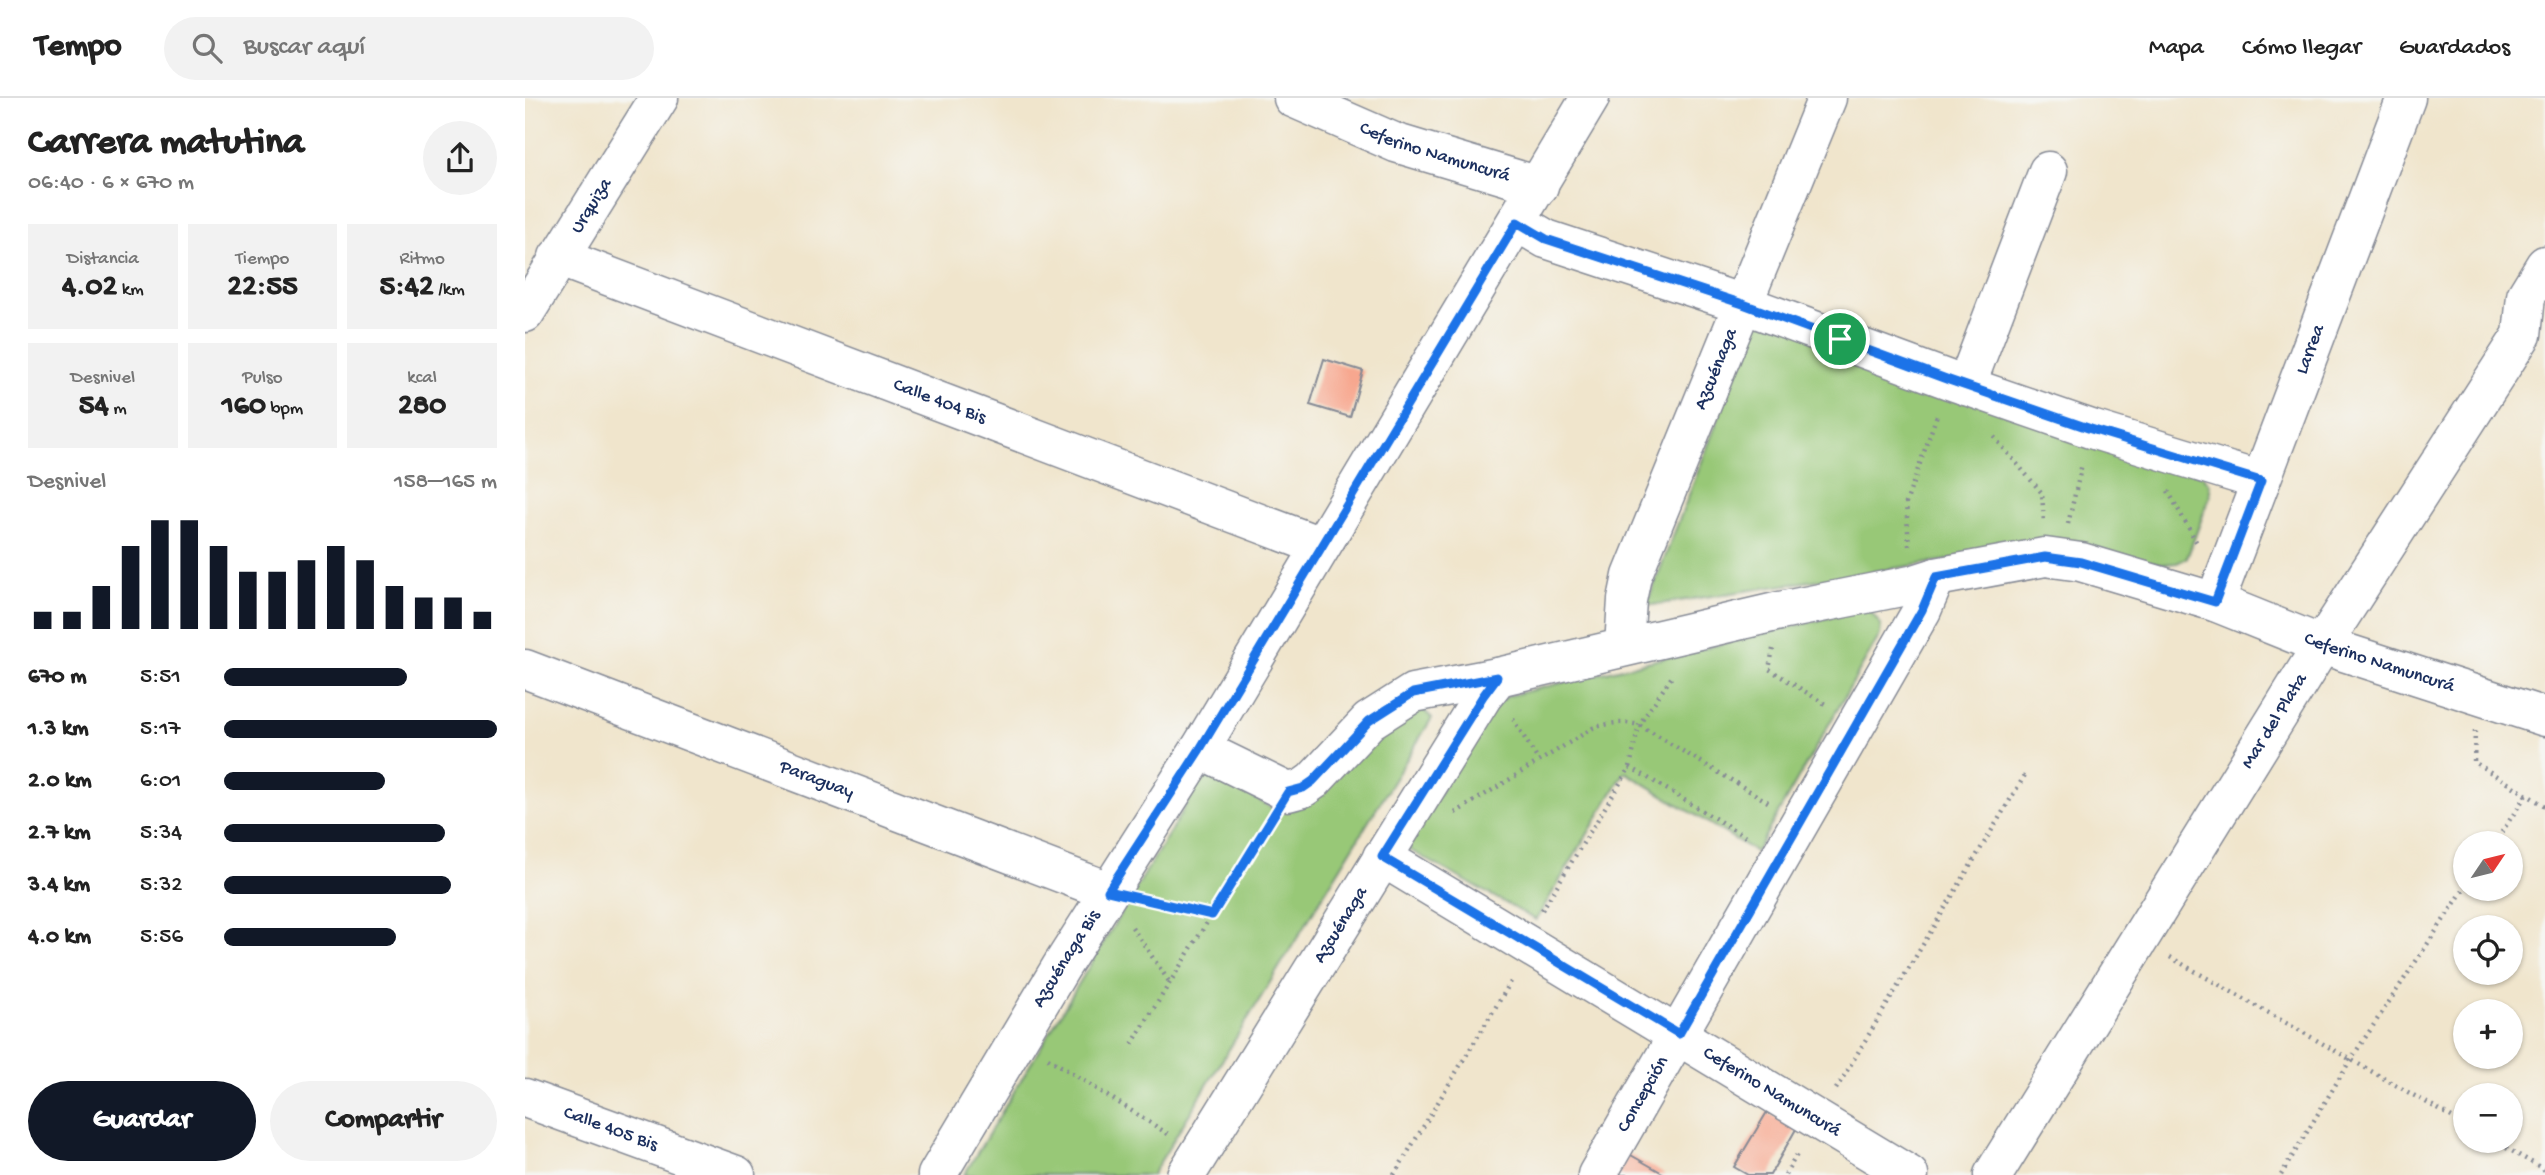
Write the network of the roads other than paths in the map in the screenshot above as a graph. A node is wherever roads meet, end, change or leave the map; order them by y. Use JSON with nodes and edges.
{"nodes":[{"id":1,"x":659,"y":98,"type":"edge"},
{"id":2,"x":1293,"y":98,"type":"edge"},
{"id":3,"x":1590,"y":98,"type":"edge"},
{"id":4,"x":1827,"y":98,"type":"edge"},
{"id":5,"x":2406,"y":98,"type":"edge"},
{"id":6,"x":2048,"y":172,"type":"dead end"},
{"id":7,"x":1539,"y":187,"type":"junction"},
{"id":8,"x":1517,"y":222,"type":"junction"},
{"id":9,"x":558,"y":257,"type":"junction"},
{"id":10,"x":2545,"y":265,"type":"edge"},
{"id":11,"x":1743,"y":304,"type":"junction"},
{"id":12,"x":525,"y":313,"type":"edge"},
{"id":13,"x":2533,"y":342,"type":"edge"},
{"id":14,"x":1958,"y":403,"type":"junction"},
{"id":15,"x":2261,"y":481,"type":"junction"},
{"id":16,"x":1320,"y":546,"type":"junction"},
{"id":17,"x":1923,"y":581,"type":"junction"},
{"id":18,"x":2215,"y":602,"type":"junction"},
{"id":19,"x":2322,"y":645,"type":"junction"},
{"id":20,"x":1623,"y":646,"type":"junction"},
{"id":21,"x":525,"y":669,"type":"edge"},
{"id":22,"x":1490,"y":686,"type":"junction"},
{"id":23,"x":2545,"y":717,"type":"edge"},
{"id":24,"x":1200,"y":749,"type":"junction"},
{"id":25,"x":1382,"y":857,"type":"junction"},
{"id":26,"x":1108,"y":891,"type":"junction"},
{"id":27,"x":1679,"y":1034,"type":"junction"},
{"id":28,"x":525,"y":1098,"type":"edge"},
{"id":29,"x":1193,"y":1164,"type":"edge"},
{"id":30,"x":736,"y":1175,"type":"edge"},
{"id":31,"x":937,"y":1175,"type":"edge"},
{"id":32,"x":1597,"y":1175,"type":"edge"},
{"id":33,"x":1909,"y":1175,"type":"edge"},
{"id":34,"x":1993,"y":1175,"type":"edge"}],
"edges":[{"from":1,"to":9,"type":"street","name":"Urquiza"},
{"from":2,"to":7,"type":"street","name":"Ceferino Namuncurá"},
{"from":3,"to":7,"type":"street","name":"Azcuénaga Bis"},
{"from":4,"to":11,"type":"street","name":"Azcuénaga"},
{"from":5,"to":15,"type":"street","name":"Larrea"},
{"from":6,"to":14,"type":"street"},
{"from":7,"to":8,"type":"street","name":"Azcuénaga Bis"},
{"from":8,"to":11,"type":"street"},
{"from":8,"to":16,"type":"street","name":"Azcuénaga Bis"},
{"from":9,"to":12,"type":"street","name":"Urquiza"},
{"from":9,"to":16,"type":"street","name":"Calle 404 Bis"},
{"from":10,"to":13,"type":"street","name":"Mar del Plata"},
{"from":11,"to":14,"type":"street"},
{"from":11,"to":20,"type":"street","name":"Azcuénaga"},
{"from":13,"to":19,"type":"street","name":"Mar del Plata"},
{"from":14,"to":15,"type":"street"},
{"from":15,"to":18,"type":"street","name":"Larrea"},
{"from":16,"to":24,"type":"street","name":"Azcuénaga Bis"},
{"from":17,"to":18,"type":"street","name":"Ceferino Namuncurá"},
{"from":17,"to":20,"type":"street","name":"Ceferino Namuncurá"},
{"from":17,"to":27,"type":"street","name":"Concepción"},
{"from":18,"to":19,"type":"street","name":"Ceferino Namuncurá"},
{"from":19,"to":23,"type":"street","name":"Ceferino Namuncurá"},
{"from":19,"to":34,"type":"street","name":"Mar del Plata"},
{"from":20,"to":22,"type":"street","name":"Ceferino Namuncurá"},
{"from":21,"to":26,"type":"street","name":"Paraguay"},
{"from":22,"to":24,"type":"street","name":"Ceferino Namuncurá"},
{"from":22,"to":25,"type":"street","name":"Azcuénaga"},
{"from":24,"to":26,"type":"street","name":"Azcuénaga Bis"},
{"from":25,"to":27,"type":"street","name":"Ceferino Namuncurá"},
{"from":25,"to":29,"type":"street","name":"Azcuénaga"},
{"from":26,"to":31,"type":"street","name":"Azcuénaga Bis"},
{"from":27,"to":32,"type":"street","name":"Concepción"},
{"from":27,"to":33,"type":"street","name":"Ceferino Namuncurá"},
{"from":28,"to":30,"type":"street","name":"Calle 405 Bis"}]}
